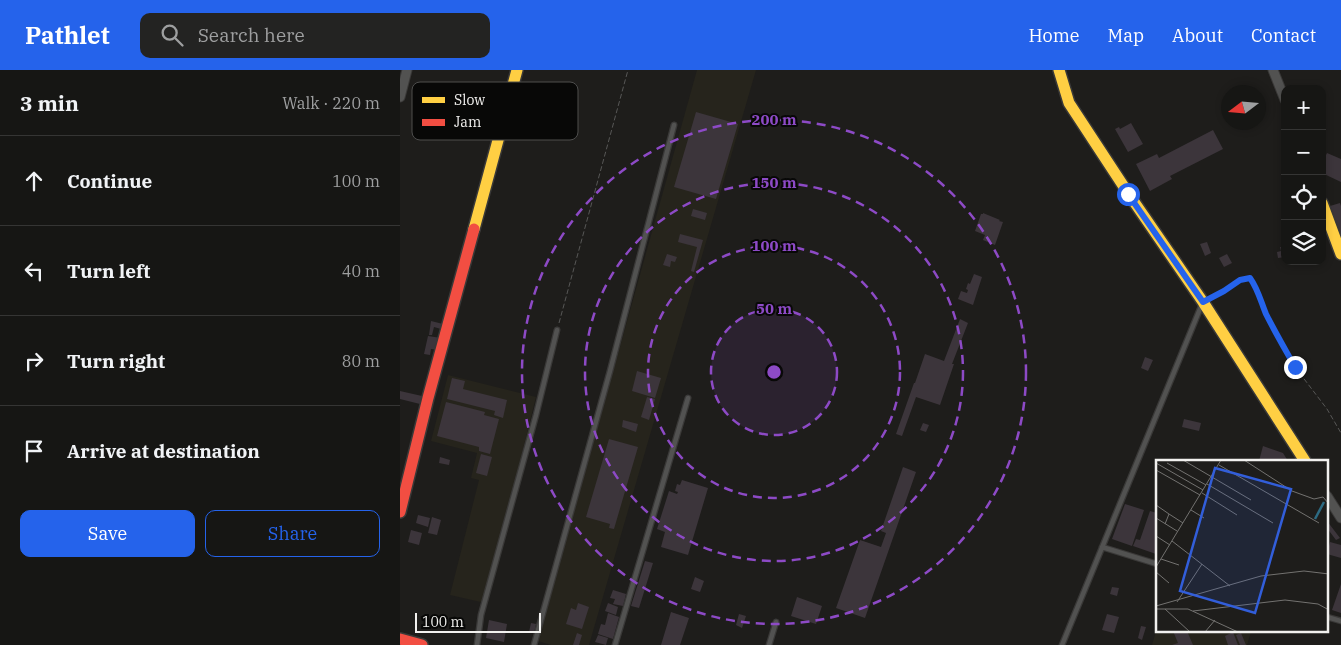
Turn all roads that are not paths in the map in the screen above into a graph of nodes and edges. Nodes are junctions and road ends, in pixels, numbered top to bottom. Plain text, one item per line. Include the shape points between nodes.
1 (407, 70) edge
2 (1059, 70) edge
3 (1273, 70) edge
4 (1281, 90) edge
5 (400, 97) edge
6 (674, 125) dead end
7 (498, 140) edge
8 (1326, 214) edge
9 (1341, 254) edge
10 (1203, 302) junction
11 (557, 330) road end
12 (688, 398) dead end
13 (1304, 460) edge
14 (1328, 498) edge
15 (400, 512) edge
16 (1341, 518) edge
17 (1102, 547) junction
18 (1156, 564) edge
19 (1328, 617) edge
20 (776, 622) dead end
21 (1341, 622) edge
22 (400, 639) edge
23 (422, 645) edge
24 (477, 645) edge
25 (534, 645) edge
26 (615, 645) edge
27 (770, 645) edge
28 (1062, 645) edge

1 - 5 street
2 - 10 street via 1069,103
3 - 4 street
6 - 25 lane
7 - 15 street
8 - 9 street
10 - 13 street
10 - 17 lane
11 - 24 lane via 481,615
12 - 26 lane
14 - 16 street
17 - 18 lane
17 - 28 lane
19 - 21 lane
20 - 27 lane
22 - 23 street

